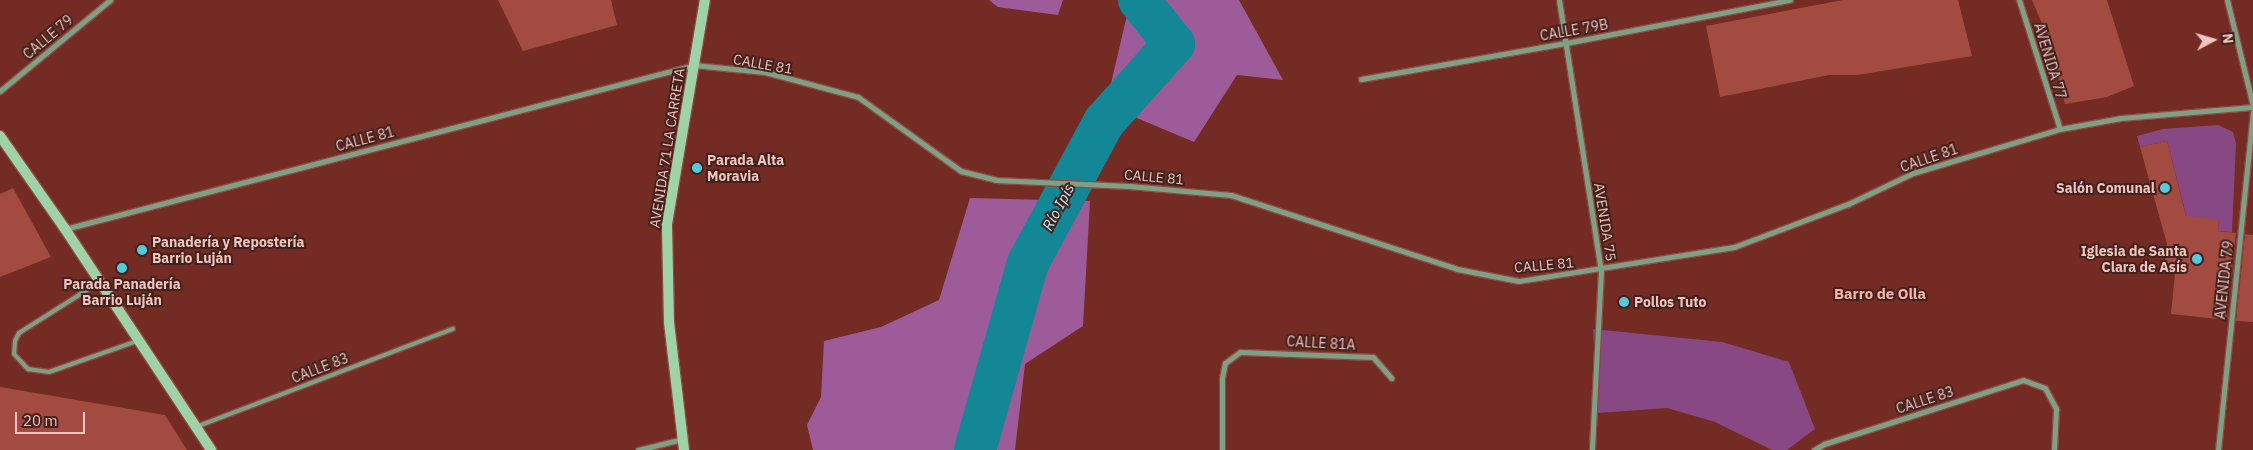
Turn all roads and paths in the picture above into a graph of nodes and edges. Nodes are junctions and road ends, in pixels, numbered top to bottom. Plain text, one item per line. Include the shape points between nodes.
1 (110, 0) edge
2 (705, 0) edge
3 (1559, 0) edge
4 (1790, 0) edge
5 (2019, 0) edge
6 (2227, 0) edge
7 (1566, 43) junction
8 (694, 65) junction
9 (1361, 79) dead end
10 (0, 91) edge
11 (2253, 106) edge
12 (2253, 112) edge
13 (2060, 128) junction
14 (0, 136) edge
15 (65, 229) junction
16 (1601, 270) junction
17 (100, 281) junction
18 (453, 329) dead end
19 (139, 340) junction
20 (1391, 378) dead end
21 (196, 427) junction
22 (682, 439) junction
23 (212, 450) edge
24 (638, 450) edge
25 (684, 450) edge
26 (1222, 450) edge
27 (1592, 450) edge
28 (1814, 450) edge
29 (2054, 450) edge
30 (2218, 450) edge

1 - 10 street, CALLE 79
2 - 8 street, AVENIDA 71 LA CARRETA
3 - 7 street, AVENIDA 75
4 - 7 street, CALLE 79B
5 - 13 street, AVENIDA 77
6 - 11 street
7 - 9 street, CALLE 79B
7 - 16 street, AVENIDA 75
8 - 15 street, CALLE 81
8 - 16 street, CALLE 81 via 764,72 858,97 961,171 996,180 1130,186 1230,195 1457,269 1519,281
8 - 22 street, AVENIDA 71 LA CARRETA via 667,224 669,322
11 - 13 street, CALLE 81 via 2122,118
12 - 30 street, AVENIDA 79
13 - 16 street, CALLE 81 via 1913,173 1848,204 1734,247
14 - 15 street
15 - 17 street
16 - 27 street, AVENIDA 75
17 - 19 street
17 - 19 lane via 19,333 14,354 28,369 49,372
18 - 21 lane, CALLE 83
19 - 21 street
20 - 26 street, CALLE 81A via 1373,357 1240,352 1225,362 1222,378
21 - 23 street
22 - 24 street
22 - 25 street, AVENIDA 71 LA CARRETA
28 - 29 street, CALLE 83 via 1824,444 2023,380 2045,388 2056,409

